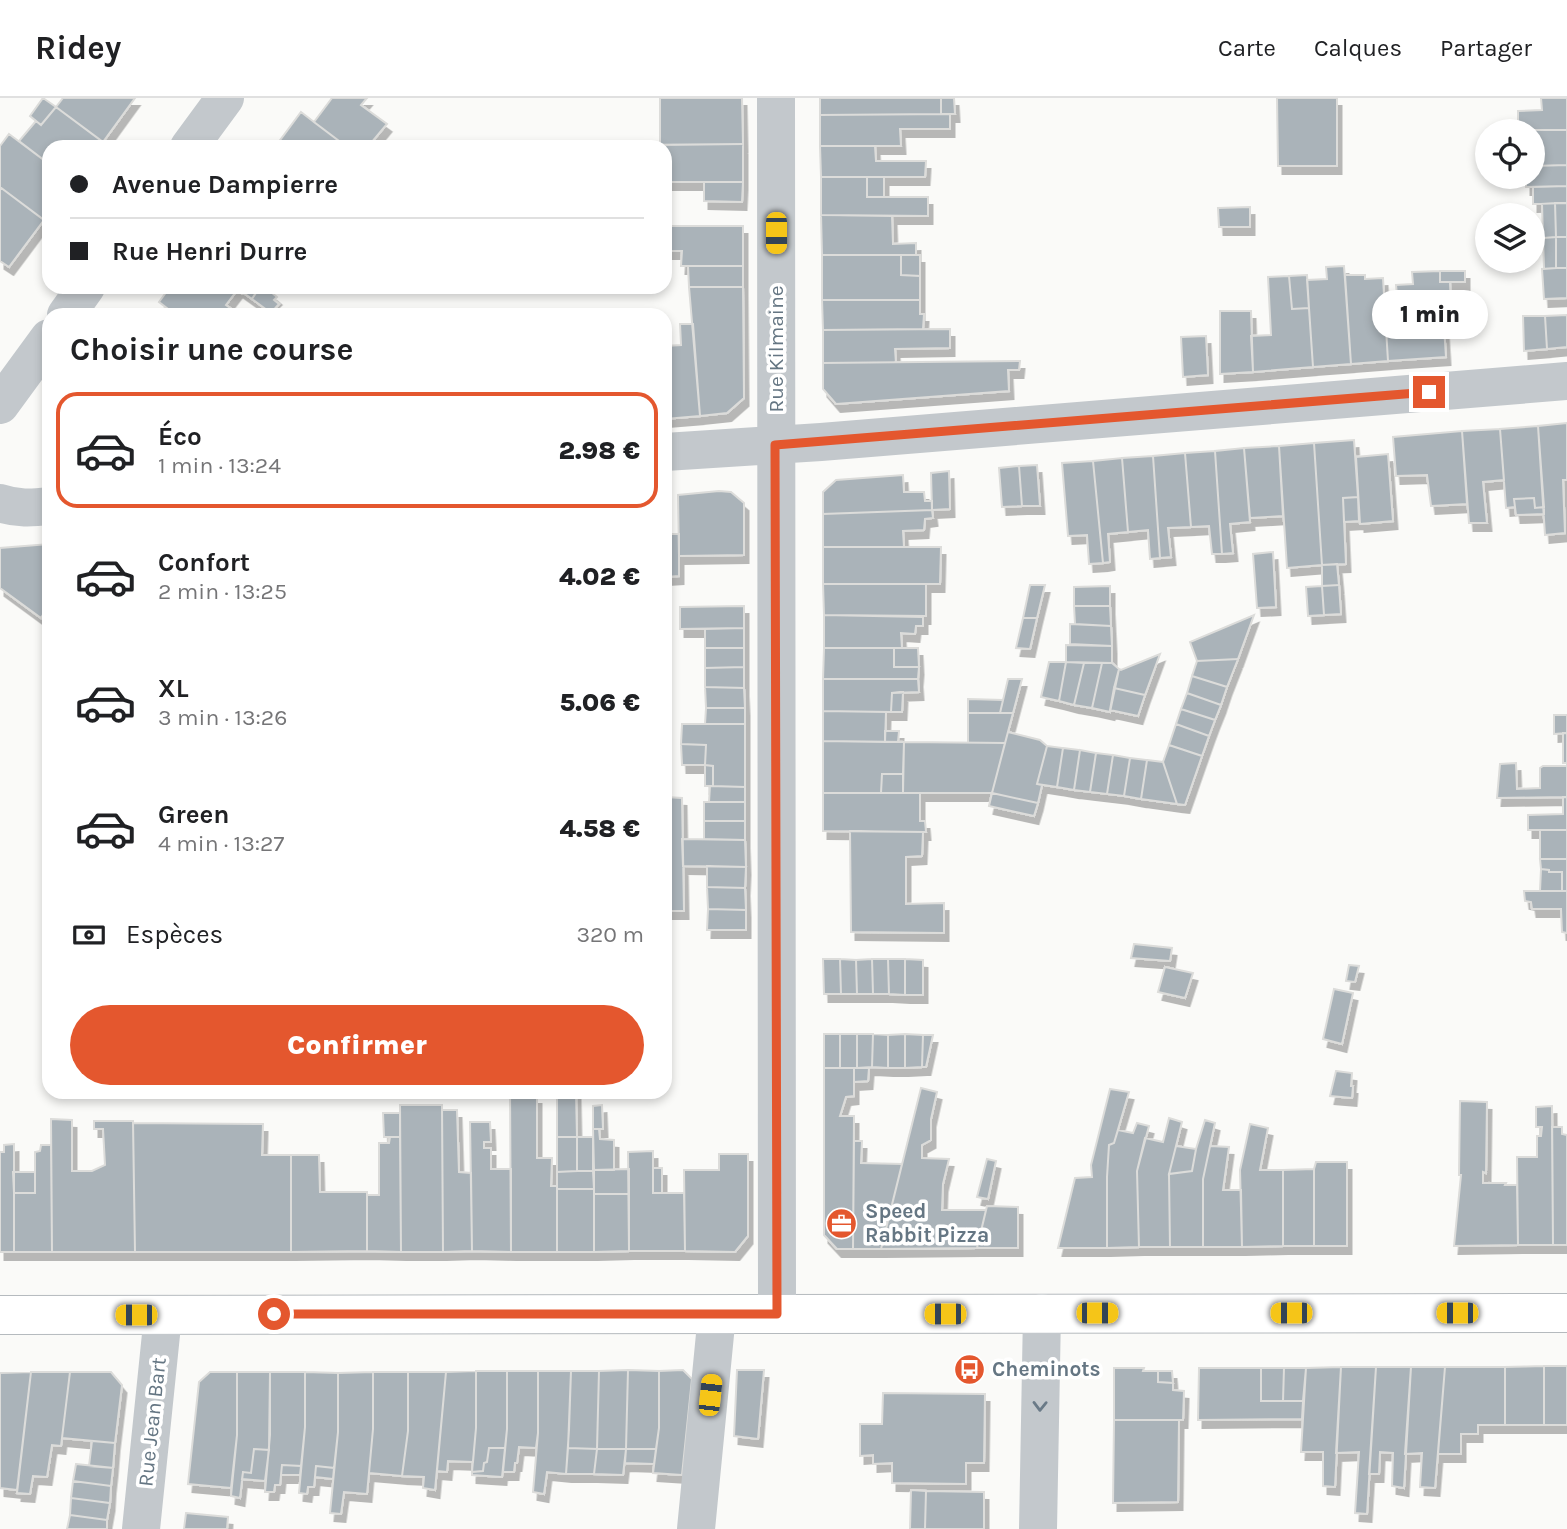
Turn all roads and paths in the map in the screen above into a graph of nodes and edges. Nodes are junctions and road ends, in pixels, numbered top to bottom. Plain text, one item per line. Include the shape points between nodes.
1 (225, 98) edge
2 (776, 98) edge
3 (194, 140) edge
4 (42, 348) edge
5 (1567, 381) edge
6 (0, 405) edge
7 (775, 445) junction
8 (672, 452) edge
9 (0, 503) edge
10 (42, 507) edge
11 (1042, 1313) junction
12 (1567, 1313) edge
13 (718, 1314) junction
14 (777, 1314) junction
15 (0, 1315) edge
16 (163, 1315) junction
17 (141, 1529) edge
18 (696, 1529) edge
19 (1038, 1529) edge

1 - 3 street
2 - 7 street, Rue Kilmaine
4 - 6 street
5 - 7 street
7 - 8 street
7 - 14 street, Rue Kilmaine
9 - 10 street via 12,508
11 - 12 main road
11 - 14 main road
11 -> 19 street
13 - 14 main road
13 - 16 main road
13 - 18 street
15 - 16 main road
16 - 17 street, Rue Jean Bart

